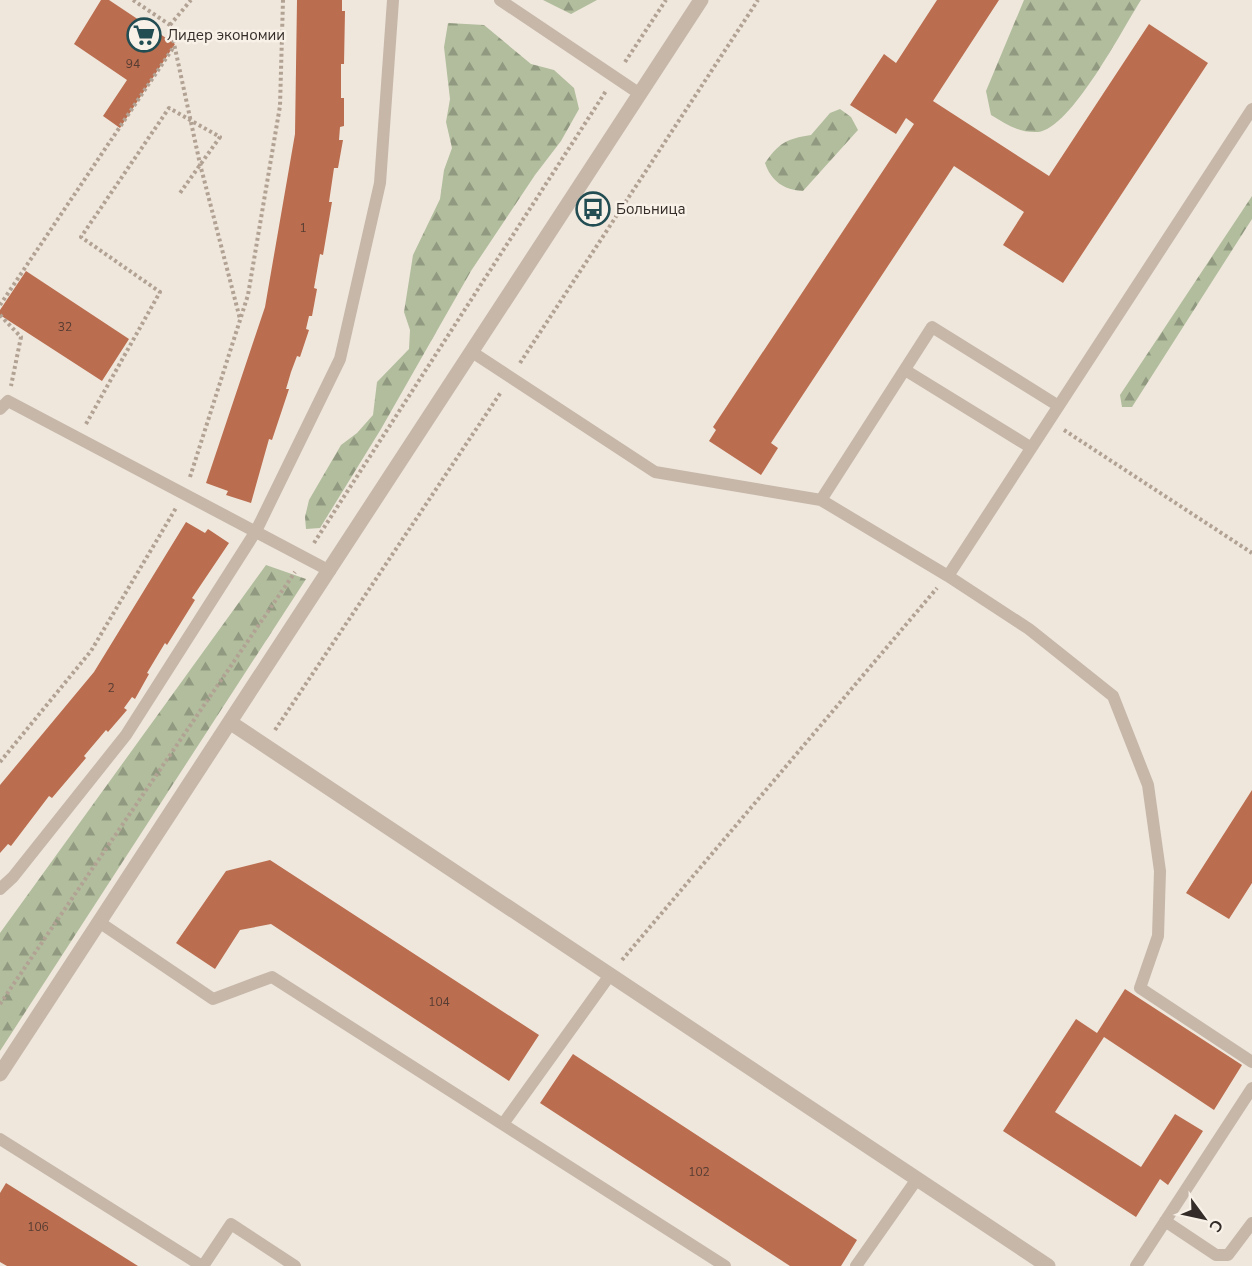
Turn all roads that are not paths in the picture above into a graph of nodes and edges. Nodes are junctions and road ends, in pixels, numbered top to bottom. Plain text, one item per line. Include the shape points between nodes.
1 (393, 0) edge
2 (500, 0) edge
3 (701, 0) edge
4 (640, 94) junction
5 (1252, 109) edge
6 (472, 352) junction
7 (905, 370) junction
8 (4, 405) edge
9 (1057, 405) junction
10 (1030, 447) junction
11 (821, 500) junction
12 (256, 531) junction
13 (330, 571) junction
14 (948, 576) junction
15 (231, 723) junction
16 (0, 889) edge
17 (99, 922) junction
18 (610, 975) junction
19 (1252, 1062) edge
20 (0, 1074) edge
21 (1252, 1088) edge
22 (1247, 1106) edge
23 (503, 1124) junction
24 (0, 1139) edge
25 (917, 1179) junction
26 (1165, 1221) junction
27 (1252, 1223) edge
28 (203, 1266) edge
29 (295, 1266) edge
30 (725, 1266) edge
31 (856, 1266) edge
32 (1048, 1266) edge
33 (1136, 1266) edge

1 - 12 lane via 380,183 340,359
2 - 4 lane
3 - 4 street
4 - 6 street
5 - 9 lane
6 - 11 lane via 655,472
6 - 13 street
7 - 9 lane via 932,327
7 - 10 lane
7 - 11 lane
8 - 12 lane via 79,438
9 - 10 lane
10 - 14 lane
11 - 14 lane
12 - 13 lane
12 - 16 lane via 126,735
13 - 15 street
14 - 19 lane via 1029,629 1113,696 1148,785 1160,871 1158,936 1140,988
15 - 17 street
15 - 18 street
17 - 20 street
17 - 23 lane via 213,999 272,977
18 - 23 lane
18 - 25 street
21 - 22 lane
22 - 26 lane
23 - 30 lane
24 - 28 lane
25 - 31 lane
25 - 32 street
26 - 27 lane via 1216,1255 1228,1255
26 - 33 lane
28 - 29 lane via 231,1224

